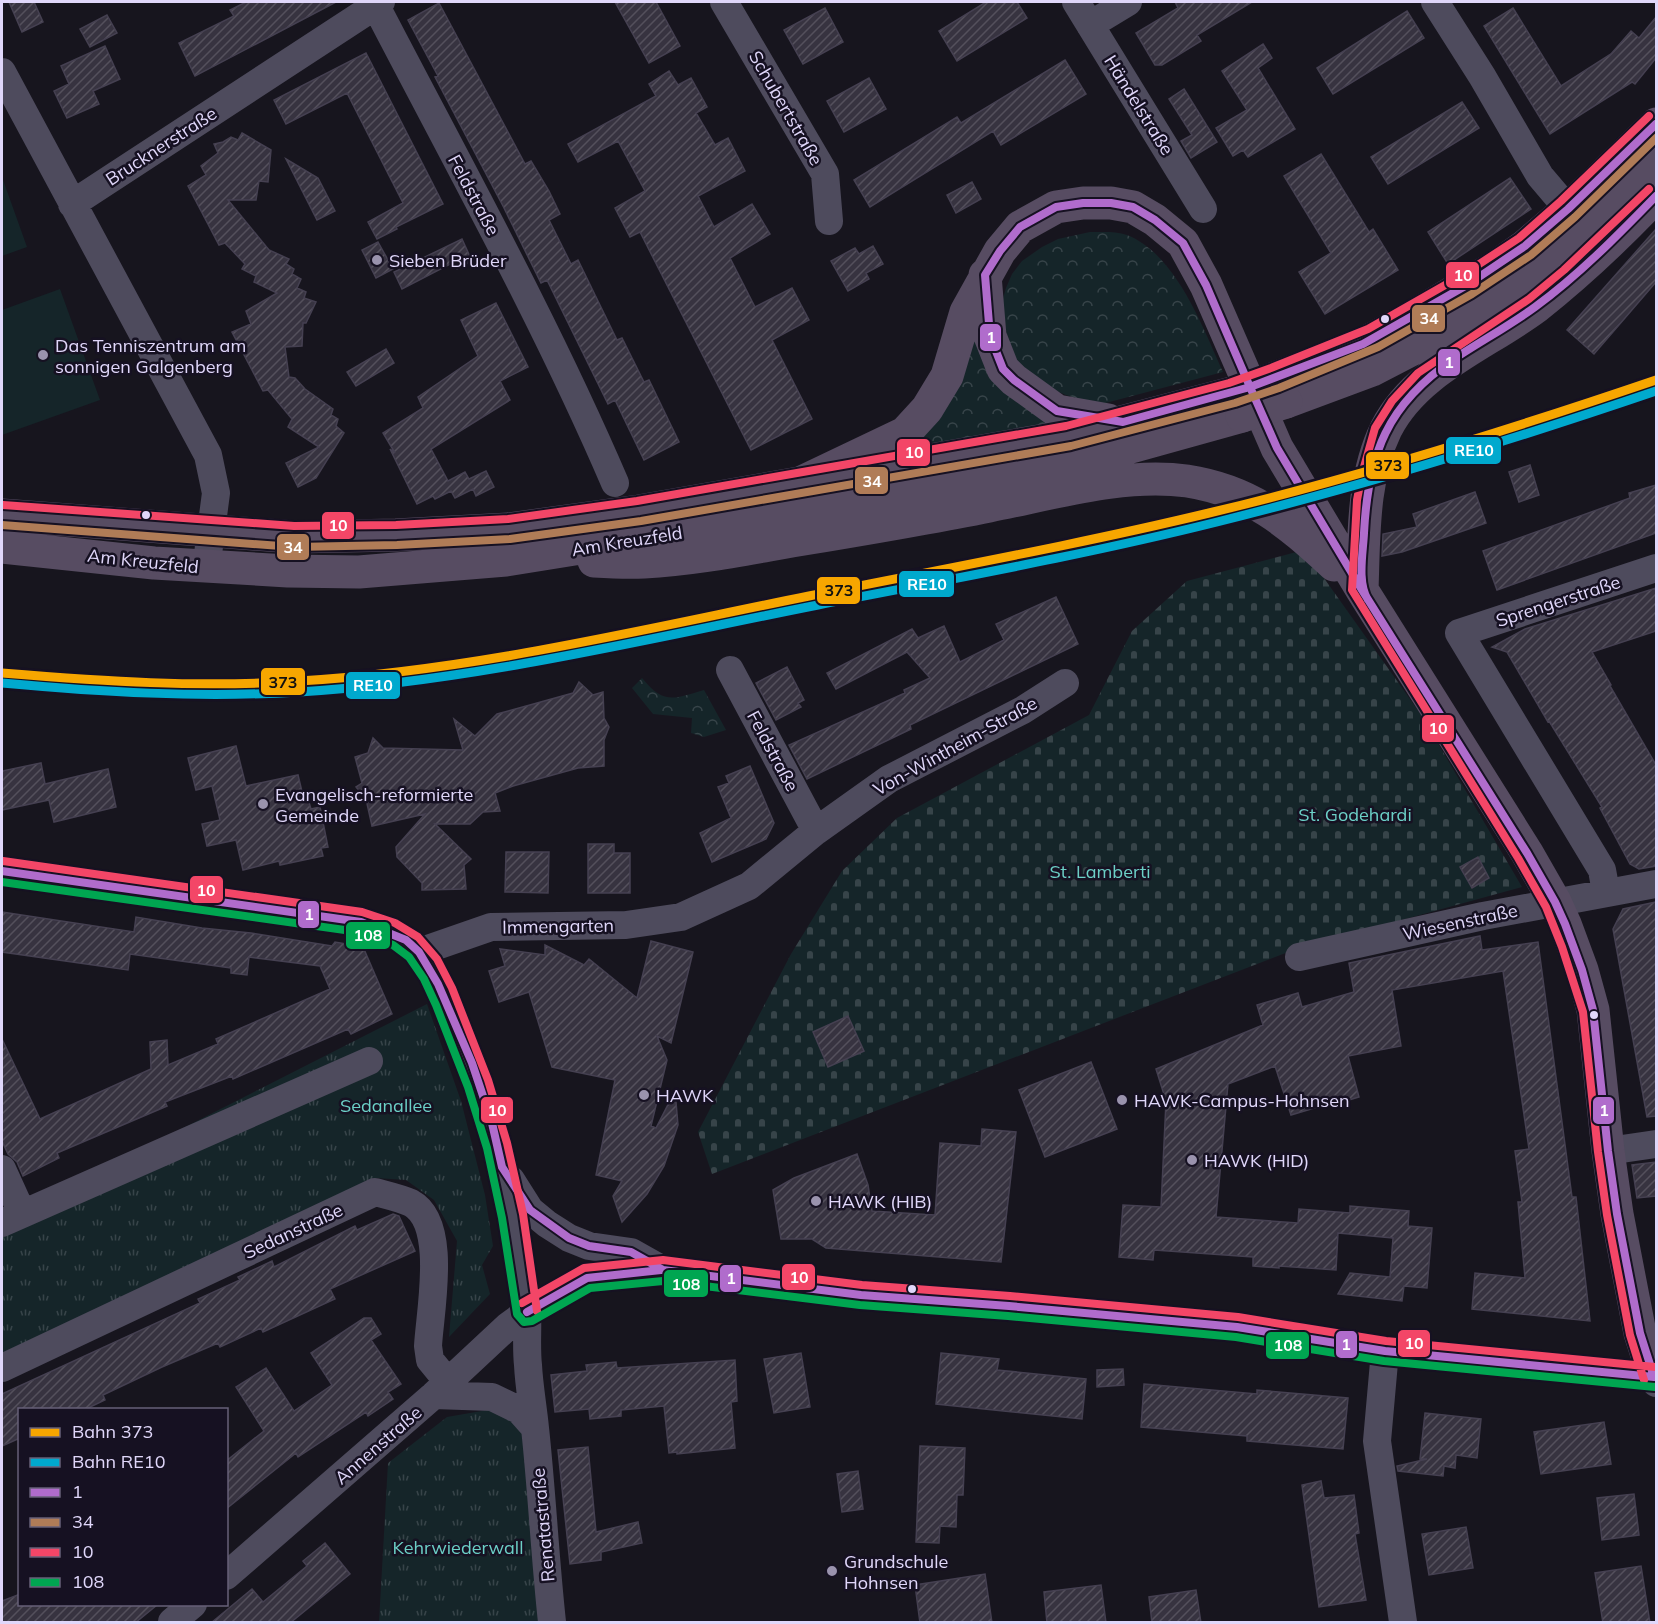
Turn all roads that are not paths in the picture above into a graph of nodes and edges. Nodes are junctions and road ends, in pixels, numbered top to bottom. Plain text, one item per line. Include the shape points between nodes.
1 (724, 2) edge
2 (1128, 2) edge
3 (1435, 2) edge
4 (364, 7) edge
5 (1083, 13) edge
6 (2, 72) edge
7 (1656, 124) edge
8 (1656, 162) edge
9 (1656, 196) edge
10 (72, 204) junction
11 (1203, 208) dead end
12 (1568, 209) junction
13 (828, 221) dead end
14 (985, 275) junction
15 (1280, 390) junction
16 (1237, 404) junction
17 (1123, 422) junction
18 (615, 483) dead end
19 (798, 484) junction
20 (2, 515) edge
21 (212, 531) junction
22 (2, 547) edge
23 (506, 560) junction
24 (205, 568) junction
25 (1656, 568) edge
26 (1362, 590) junction
27 (730, 669) dead end
28 (1065, 683) dead end
29 (816, 831) junction
30 (2, 871) edge
31 (1656, 884) edge
32 (1606, 892) junction
33 (1555, 902) junction
34 (419, 952) junction
35 (1299, 957) dead end
36 (369, 1061) dead end
37 (1656, 1144) edge
38 (1608, 1151) junction
39 (502, 1167) junction
40 (2, 1169) edge
41 (12, 1218) edge
42 (663, 1270) junction
43 (527, 1312) junction
44 (1385, 1352) junction
45 (2, 1368) edge
46 (1656, 1379) edge
47 (441, 1389) junction
48 (535, 1428) junction
49 (228, 1574) edge
50 (192, 1606) edge
51 (172, 1623) edge
52 (552, 1623) edge
53 (1403, 1623) edge

1 - 13 street, Schubertstraße via 825,174
2 - 5 street
3 - 12 street via 1540,176
4 - 10 street, Brucknerstraße
4 - 18 street, Feldstraße via 518,279 587,416
5 - 11 street, Händelstraße
6 - 10 street
7 - 12 main road
8 - 15 main road via 1560,253 1453,328 1372,370
9 - 26 main road via 1571,278 1425,381 1400,407 1385,432 1372,476
10 - 21 street via 208,455 216,493
12 - 15 main road via 1495,267
14 - 17 main road via 990,336 1003,369 1058,411
14 - 19 main road via 966,312 947,376 927,410 905,433
14 - 26 main road via 1020,227 1056,207 1111,203 1133,207 1183,243 1206,285 1277,448
15 - 16 main road, bridge
16 - 17 main road, Am Kreuzfeld
16 - 23 main road, Am Kreuzfeld via 1073,463
17 - 19 main road, Am Kreuzfeld via 1068,436
19 - 21 main road, Am Kreuzfeld via 509,529 294,537
20 - 21 main road, Am Kreuzfeld
21 - 24 street
22 - 24 main road, Am Kreuzfeld
23 - 24 main road, Am Kreuzfeld via 359,572
23 - 26 main road via 642,562 695,557 940,516 1105,483 1152,479 1187,481 1259,503 1298,532
25 - 32 street, Sprengerstraße via 1459,633 1602,870
26 - 33 main road
27 - 29 street, Feldstraße
28 - 29 street, Von-Wintheim-Straße via 1023,710 890,779
29 - 34 street, Immengarten via 749,886 681,917 626,925 490,927
30 - 34 street via 361,922 406,940
31 - 32 street, Wiesenstraße
32 - 33 street, Wiesenstraße
33 - 35 street, Wiesenstraße
33 - 38 main road via 1593,1010
34 - 39 street, Renatastraße via 438,984 472,1063
36 - 41 street
37 - 38 street
38 - 46 main road via 1640,1332
39 - 42 street via 530,1210 547,1224 589,1246 631,1252
39 - 43 street, Renatastraße
40 - 41 street
42 - 43 street, Annenstraße via 587,1278
42 - 44 street via 861,1295 1237,1327
43 - 47 street, Annenstraße
43 - 48 street, Renatastraße
44 - 46 street
44 - 53 street via 1377,1441
45 - 47 street, Sedanstraße via 375,1192 411,1203 432,1230 435,1252 428,1346
47 - 48 street via 492,1397 519,1410
47 - 49 street, Annenstraße
48 - 52 street, Renatastraße
50 - 51 street

